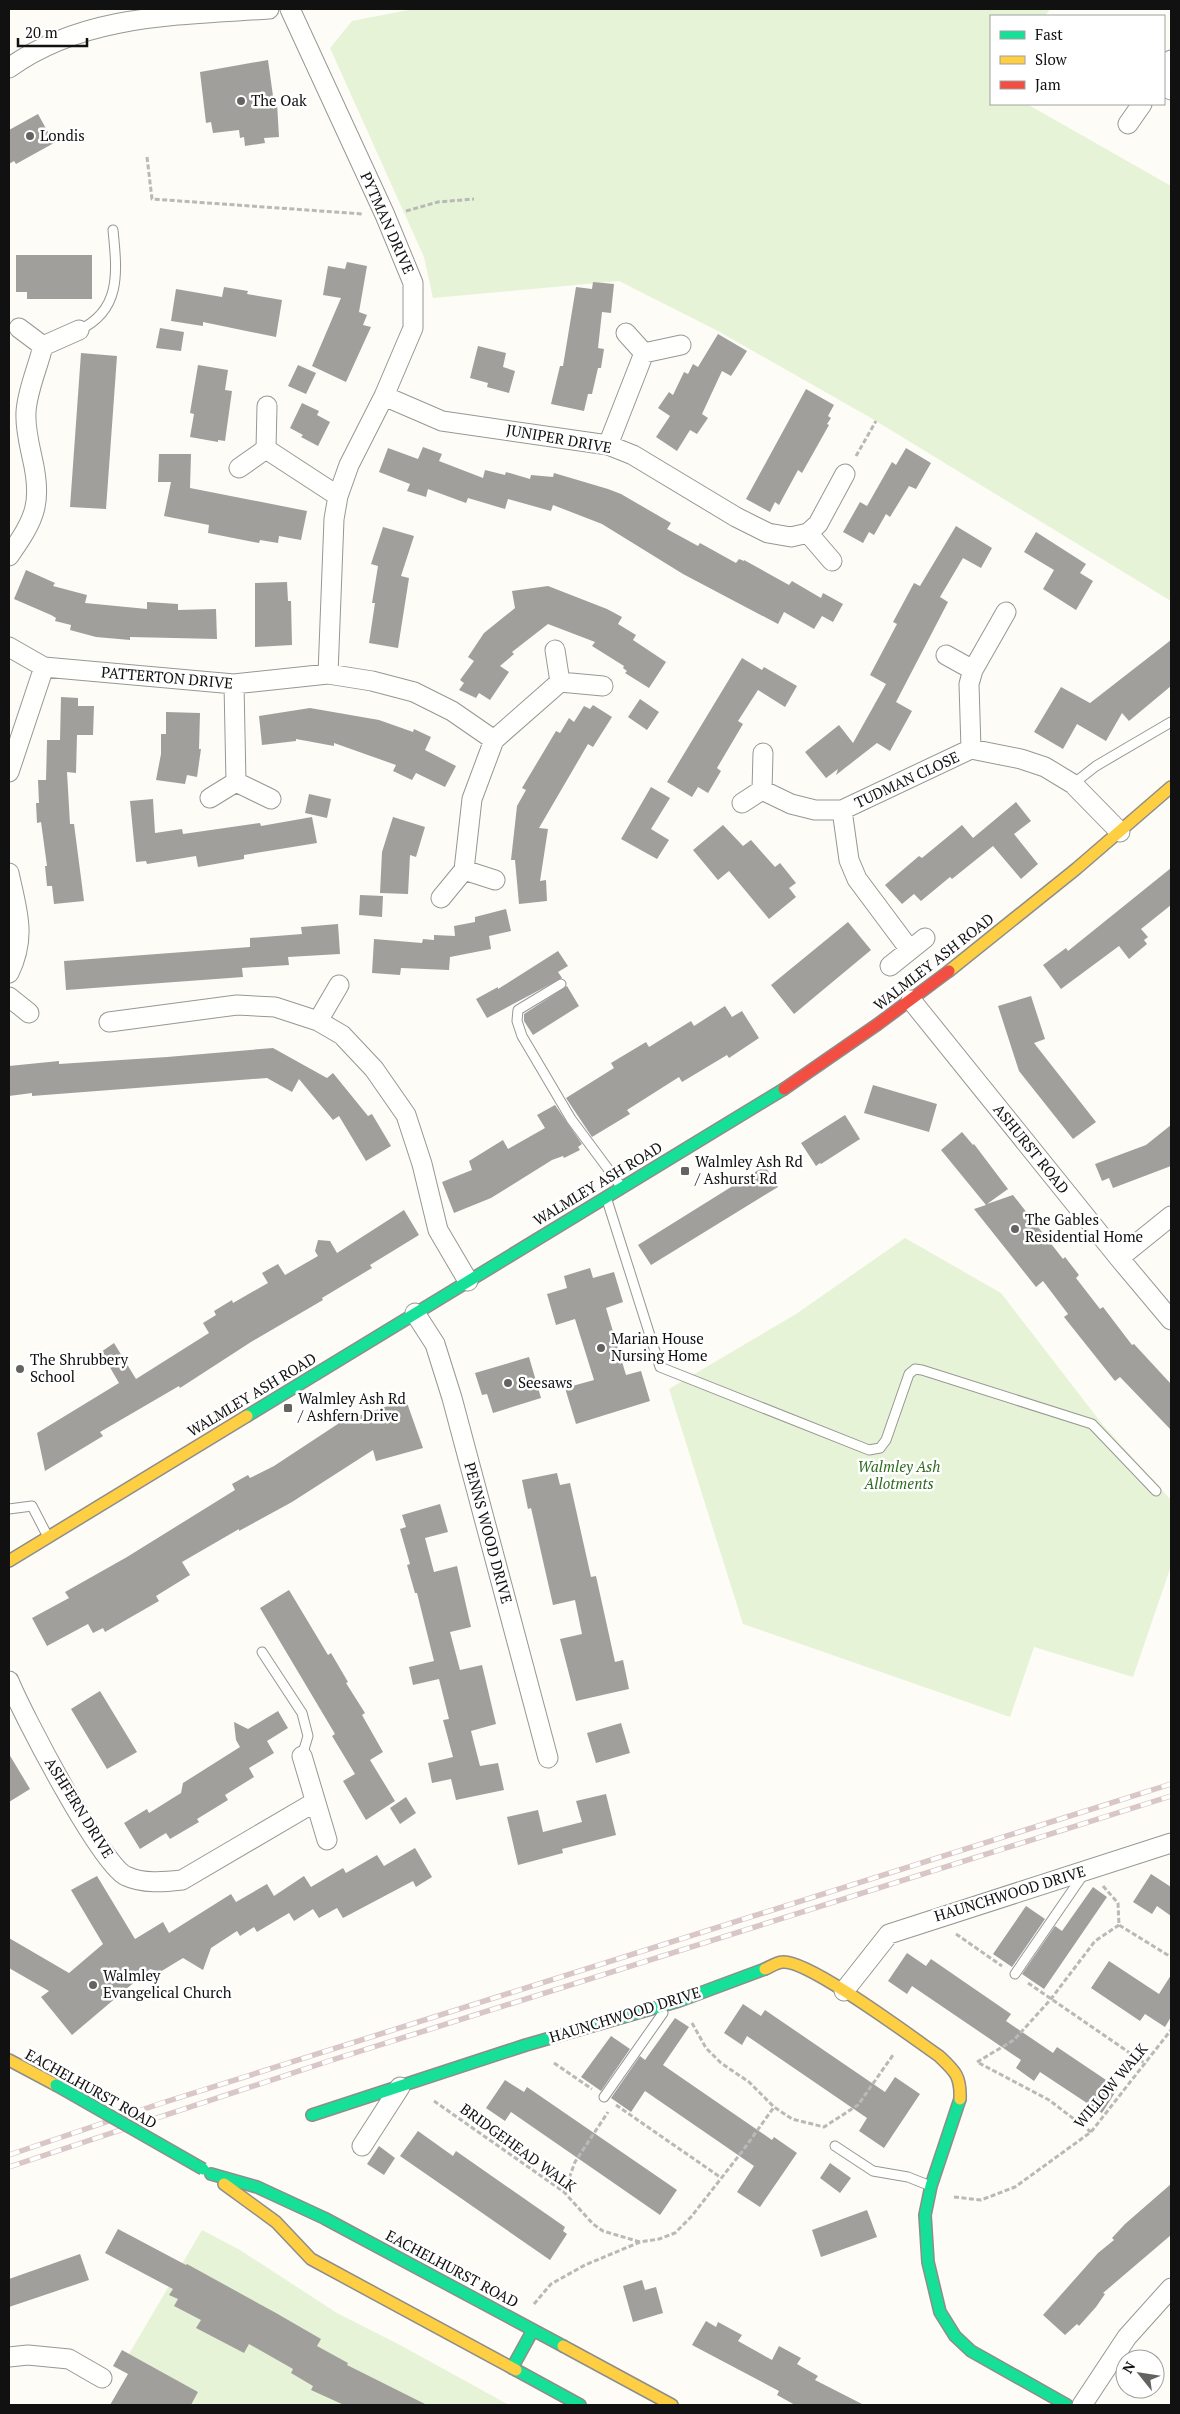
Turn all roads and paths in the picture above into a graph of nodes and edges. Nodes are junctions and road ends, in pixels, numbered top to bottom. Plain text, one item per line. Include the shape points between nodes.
1 (269, 9) edge
2 (290, 9) edge
3 (158, 13) edge
4 (9, 68) edge
5 (1141, 105) edge
6 (1128, 124) dead end
7 (148, 157) dead end
8 (474, 199) dead end
9 (385, 215) junction
10 (113, 230) dead end
11 (19, 328) dead end
12 (79, 330) joint
13 (626, 333) dead end
14 (681, 345) dead end
15 (43, 346) junction
16 (644, 352) junction
17 (384, 396) junction
18 (267, 406) dead end
19 (876, 421) dead end
20 (608, 445) junction
21 (266, 449) junction
22 (239, 468) dead end
23 (846, 474) joint
24 (338, 496) junction
25 (808, 533) junction
26 (9, 556) edge
27 (832, 561) dead end
28 (1006, 612) dead end
29 (9, 647) edge
30 (556, 650) dead end
31 (946, 654) dead end
32 (44, 667) junction
33 (973, 670) junction
34 (328, 674) junction
35 (560, 682) junction
36 (234, 684) junction
37 (603, 686) dead end
38 (1171, 722) edge
39 (494, 740) junction
40 (971, 749) junction
41 (762, 753) dead end
42 (9, 772) edge
43 (236, 782) junction
44 (1073, 784) junction
45 (1171, 787) edge
46 (762, 790) junction
47 (210, 798) dead end
48 (271, 799) dead end
49 (742, 803) dead end
50 (842, 810) junction
51 (1120, 832) junction
52 (464, 870) junction
53 (9, 873) edge
54 (495, 880) dead end
55 (441, 898) dead end
56 (925, 938) dead end
57 (910, 950) junction
58 (890, 966) dead end
59 (9, 973) edge
60 (562, 984) dead end
61 (339, 985) dead end
62 (9, 997) edge
63 (911, 1000) junction
64 (29, 1013) dead end
65 (318, 1021) junction
66 (109, 1022) dead end
67 (622, 1188) junction
68 (606, 1197) junction
69 (1171, 1216) edge
70 (1119, 1258) junction
71 (468, 1281) junction
72 (415, 1313) junction
73 (1171, 1320) edge
74 (1156, 1491) dead end
75 (9, 1509) edge
76 (48, 1537) junction
77 (9, 1562) edge
78 (262, 1652) dead end
79 (9, 1681) edge
80 (302, 1756) joint
81 (548, 1758) dead end
82 (315, 1802) junction
83 (327, 1840) dead end
84 (1171, 1842) edge
85 (1086, 1871) junction
86 (932, 1918) junction
87 (1119, 1926) junction
88 (1171, 1958) edge
89 (1015, 1974) junction
90 (844, 1991) junction
91 (1051, 1999) junction
92 (674, 2002) junction
93 (1171, 2030) edge
94 (907, 2034) junction
95 (526, 2045) junction
96 (9, 2060) edge
97 (977, 2062) junction
98 (1146, 2064) junction
99 (953, 2069) junction
100 (404, 2086) junction
101 (604, 2097) junction
102 (614, 2104) junction
103 (774, 2108) junction
104 (312, 2115) dead end
105 (1091, 2132) junction
106 (362, 2146) dead end
107 (836, 2146) dead end
108 (207, 2172) junction
109 (720, 2178) junction
110 (931, 2186) junction
111 (564, 2192) junction
112 (640, 2242) junction
113 (1171, 2288) edge
114 (522, 2324) junction
115 (533, 2330) junction
116 (9, 2357) edge
117 (512, 2368) junction
118 (102, 2378) dead end
119 (580, 2405) edge
120 (672, 2405) edge
121 (1067, 2405) edge
122 (1082, 2405) edge

1 - 3 street
2 - 9 street, PYTMAN DRIVE
3 - 4 street via 92,28 21,58
5 - 6 street
7 - 9 path via 152,199
8 - 9 path via 438,202
9 - 17 street, PYTMAN DRIVE via 413,283 413,328
10 - 12 lane via 117,265 113,296 103,313
11 - 15 street
12 - 15 street
13 - 16 street
14 - 16 street
15 - 26 street via 26,411 26,430 38,484 36,508 27,530
16 - 20 street
17 - 20 street, JUNIPER DRIVE via 442,421
17 - 24 street, PYTMAN DRIVE via 349,465
18 - 21 street
19 - 23 path
20 - 25 street, JUNIPER DRIVE via 633,455 768,533 791,537
21 - 22 street
21 - 24 street
23 - 25 street via 818,524
24 - 34 street, PYTMAN DRIVE via 334,519
25 - 27 street
28 - 33 street, TUDMAN CLOSE
29 - 32 street, PATTERTON DRIVE
30 - 35 street
31 - 33 street
32 - 36 street, PATTERTON DRIVE
32 - 42 street
33 - 40 street, TUDMAN CLOSE via 968,684
34 - 36 street, PATTERTON DRIVE
34 - 39 street, PATTERTON DRIVE via 414,692 452,710
35 - 37 street
35 - 39 street
36 - 43 street
38 - 44 lane via 1096,766
39 - 52 street via 472,799
40 - 44 street, TUDMAN CLOSE via 1021,759
40 - 50 street, TUDMAN CLOSE
41 - 46 street
43 - 47 street
43 - 48 street
44 - 51 street, TUDMAN CLOSE
45 - 51 street, WALMLEY ASH ROAD
46 - 49 street
46 - 50 street, TUDMAN CLOSE via 791,804 815,810
50 - 57 street, TUDMAN CLOSE via 849,860 857,879
51 - 63 street, WALMLEY ASH ROAD via 1032,906
52 - 54 street
52 - 55 street
53 - 59 street via 20,927 16,959
56 - 57 street
57 - 58 street
60 - 67 lane via 518,1010 517,1021 522,1036 571,1118
61 - 65 street
62 - 64 street
63 - 67 street, WALMLEY ASH ROAD via 783,1090
63 - 70 street, ASHURST ROAD
65 - 66 street via 275,1007 237,1005
65 - 71 street via 342,1035 367,1062 406,1115 438,1230
67 - 68 street, WALMLEY ASH ROAD
68 - 71 street, WALMLEY ASH ROAD
68 - 74 lane via 660,1367 869,1450 880,1448 886,1440 909,1374 914,1369 922,1370 1092,1424
69 - 70 street
70 - 73 street, ASHURST ROAD
71 - 72 street, WALMLEY ASH ROAD
72 - 76 street, WALMLEY ASH ROAD
72 - 81 street, PENNS WOOD DRIVE via 435,1344 452,1398
75 - 76 lane via 32,1506
76 - 77 street, WALMLEY ASH ROAD
78 - 80 lane via 302,1713 308,1736
79 - 82 street, ASHFERN DRIVE via 25,1719 103,1853 125,1876 158,1883 182,1880
80 - 82 street
82 - 83 street
84 - 85 street, HAUNCHWOOD DRIVE
85 - 86 street, HAUNCHWOOD DRIVE
85 - 87 path via 1118,1903
85 - 89 lane
86 - 89 path
86 - 90 street, HAUNCHWOOD DRIVE via 889,1934
87 - 88 path
87 - 91 path via 1095,1941
89 - 91 path
90 - 92 street, HAUNCHWOOD DRIVE via 802,1966 782,1962
90 - 94 street, HAUNCHWOOD DRIVE
91 - 97 path via 1014,2040
91 - 98 path
92 - 95 street, HAUNCHWOOD DRIVE
92 - 101 lane
92 - 103 path via 706,2048 721,2063 750,2082
93 - 98 path, WILLOW WALK
94 - 99 street, HAUNCHWOOD DRIVE
94 - 103 path via 858,2105 824,2127 792,2119
95 - 100 street, HAUNCHWOOD DRIVE
95 - 101 path
96 - 108 street, EACHELHURST ROAD, bridge
97 - 99 path
97 - 105 path via 1049,2100
98 - 105 path, WILLOW WALK
99 - 110 street via 959,2079 960,2098
100 - 104 street, HAUNCHWOOD DRIVE
100 - 106 street
100 - 111 path, BRIDGEHEAD WALK
101 - 102 path
102 - 109 path
102 - 111 path via 575,2162
103 - 109 path, BRIDGEHEAD WALK
105 - 110 path, WILLOW WALK via 1015,2188 981,2200 949,2196
107 - 110 lane via 873,2171 908,2177
108 - 114 street, EACHELHURST ROAD via 257,2187 324,2218
108 - 117 street, EACHELHURST ROAD via 276,2222 311,2259
109 - 112 path, BRIDGEHEAD WALK via 675,2233
110 - 121 street via 925,2214 928,2262 940,2312 955,2336 971,2352
111 - 112 path, BRIDGEHEAD WALK via 592,2224 603,2231
112 - 114 path, BRIDGEHEAD WALK via 585,2265 551,2284 536,2300
113 - 122 street via 1127,2337
114 - 115 street, EACHELHURST ROAD
115 - 117 street
115 - 120 street, EACHELHURST ROAD
116 - 118 street via 28,2355 69,2359
117 - 119 street, EACHELHURST ROAD

